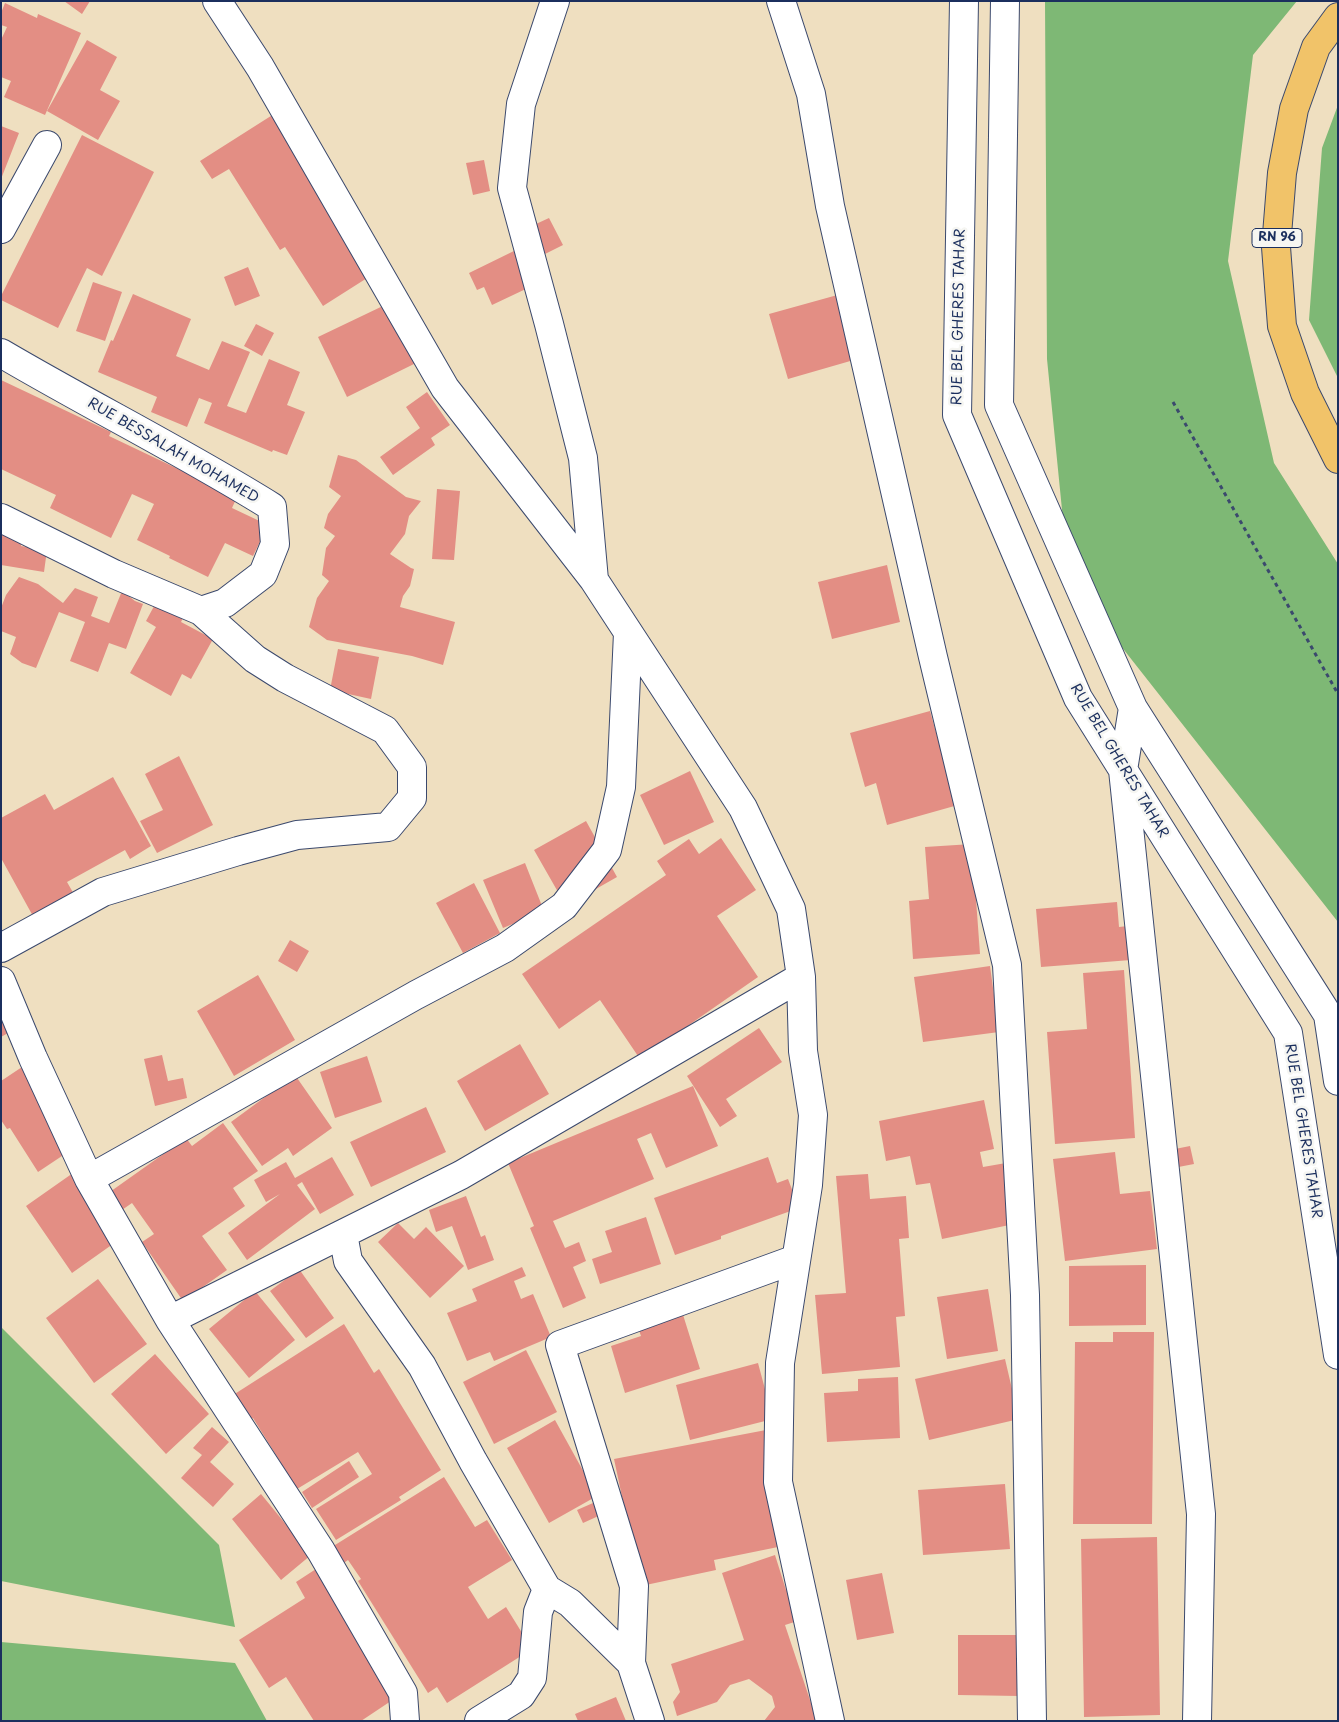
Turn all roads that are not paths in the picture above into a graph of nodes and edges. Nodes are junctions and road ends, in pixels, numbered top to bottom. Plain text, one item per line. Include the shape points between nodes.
1 (217, 1) edge
2 (555, 1) edge
3 (781, 1) edge
4 (964, 1) edge
5 (1005, 1) edge
6 (1338, 17) edge
7 (47, 145) dead end
8 (1, 229) edge
9 (1, 353) edge
10 (1338, 459) edge
11 (1, 518) edge
12 (594, 580) junction
13 (213, 607) junction
14 (628, 633) junction
15 (1133, 708) junction
16 (1123, 770) junction
17 (1, 948) edge
18 (801, 977) junction
19 (1, 981) edge
20 (1338, 1081) edge
21 (89, 1179) junction
22 (342, 1234) junction
23 (796, 1259) junction
24 (170, 1320) junction
25 (1338, 1355) edge
26 (547, 1589) junction
27 (631, 1663) junction
28 (405, 1721) edge
29 (479, 1721) edge
30 (650, 1721) edge
31 (830, 1721) edge
32 (1032, 1721) edge
33 (1197, 1721) edge

1 - 12 street via 260,67 445,388
2 - 12 street via 521,104 512,188 583,458
3 - 32 street via 811,94 830,206 1007,965 1026,1295
4 - 16 street, RUE BEL GHERES TAHAR via 957,415 1078,698
5 - 15 street via 999,405
6 - 10 main road, RN 96 via 1316,47 1294,109 1282,173 1276,248 1282,326 1305,393
7 - 8 street
9 - 13 street, RUE BESSALAH MOHAMED via 218,474 272,508 275,544 263,574 245,590
11 - 13 street via 114,574
12 - 14 street
13 - 17 street via 255,659 385,730 412,767 412,798 388,827 297,835 103,892
14 - 18 street via 743,808 791,909
14 - 21 street via 621,787 607,850 564,906 505,948
15 - 16 street
15 - 20 street via 1328,1015
16 - 25 street, RUE BEL GHERES TAHAR via 1288,1033
16 - 33 street via 1201,1514
18 - 22 street via 461,1175
18 - 23 street via 803,1051 812,1115 808,1185
19 - 21 street
21 - 24 street
22 - 24 street
22 - 26 street via 348,1261 422,1366
23 - 27 street via 560,1345 634,1586
23 - 31 street via 780,1362 778,1482
24 - 28 street via 321,1551 403,1692
26 - 27 street via 570,1603
26 - 29 street via 538,1612 532,1678 521,1695
27 - 30 street

